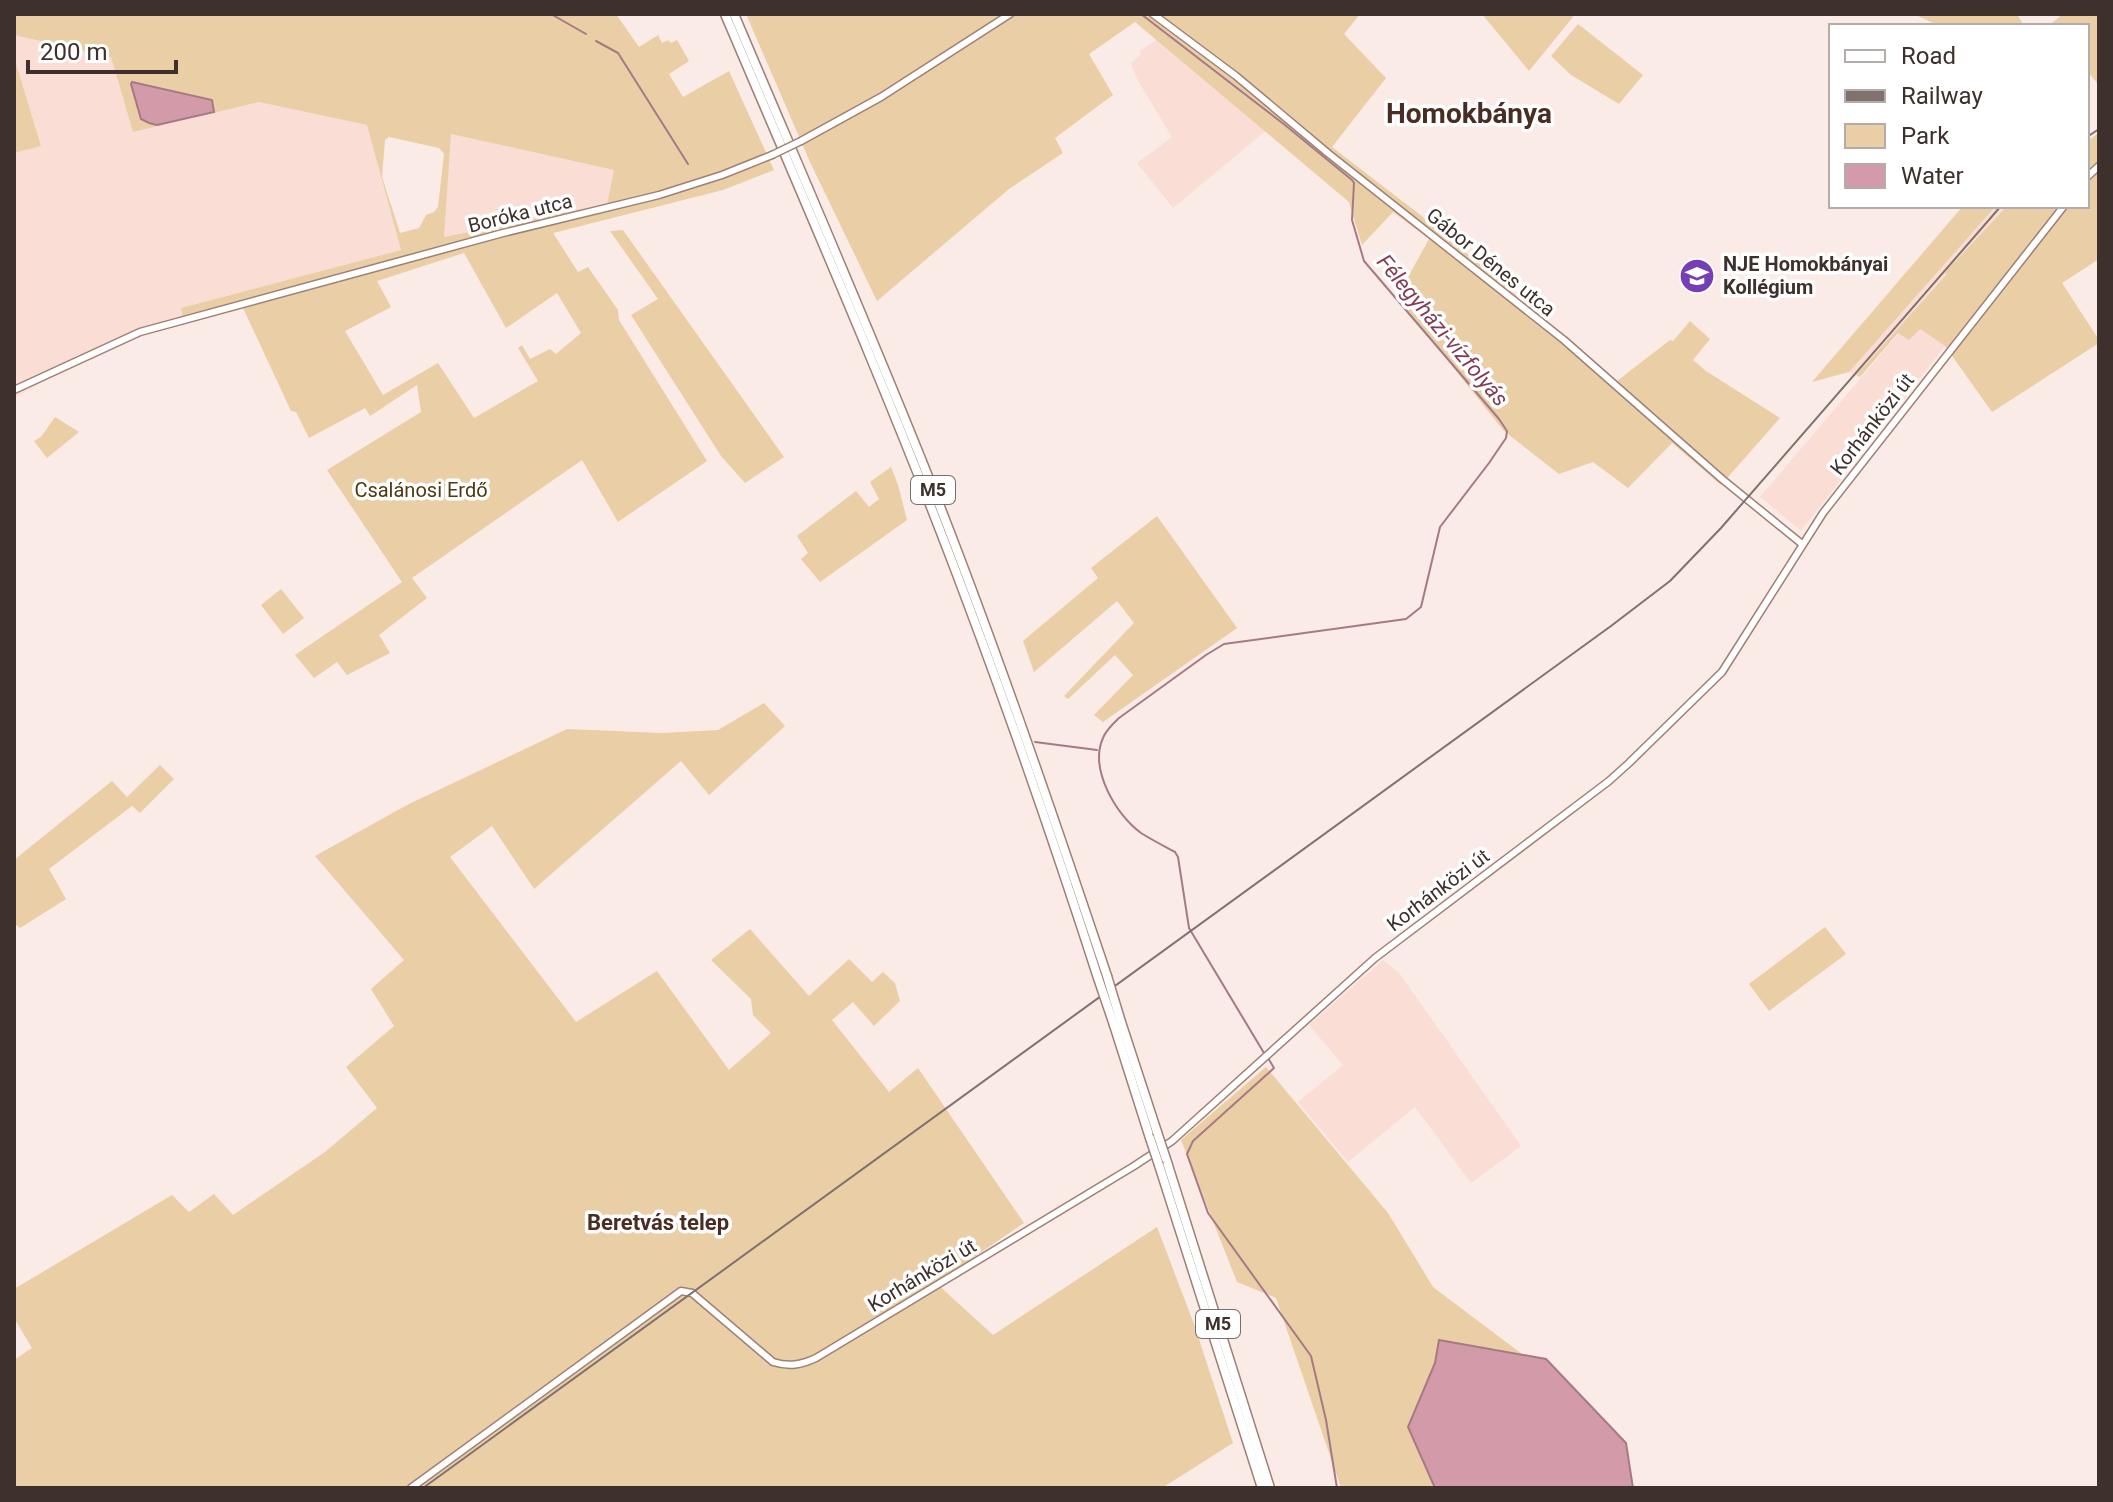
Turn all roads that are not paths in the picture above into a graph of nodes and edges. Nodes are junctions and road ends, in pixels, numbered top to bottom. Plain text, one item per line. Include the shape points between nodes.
1 (725, 14) edge
2 (734, 14) edge
3 (1010, 14) edge
4 (1153, 14) edge
5 (2062, 208) edge
6 (14, 390) edge
7 (1802, 544) junction
8 (1103, 977) junction
9 (1162, 1162) junction
10 (411, 1488) edge
11 (1262, 1488) edge
12 (1270, 1488) edge

1 - 8 highway, M5 via 946,546
2 - 8 highway, M5 via 939,503 1024,730
3 - 6 street, Boróka utca, bridge via 881,97 772,155 711,179 140,332
4 - 7 street, Gábor Dénes utca via 1564,340
5 - 7 street, Korhánközi út
7 - 10 street, Korhánközi út via 1722,672 1658,736 1609,781 1375,958 1183,1132 1150,1155 807,1362 773,1362 692,1293 676,1294
8 - 9 highway, M5, bridge
9 - 11 highway, M5
9 - 12 highway, M5

